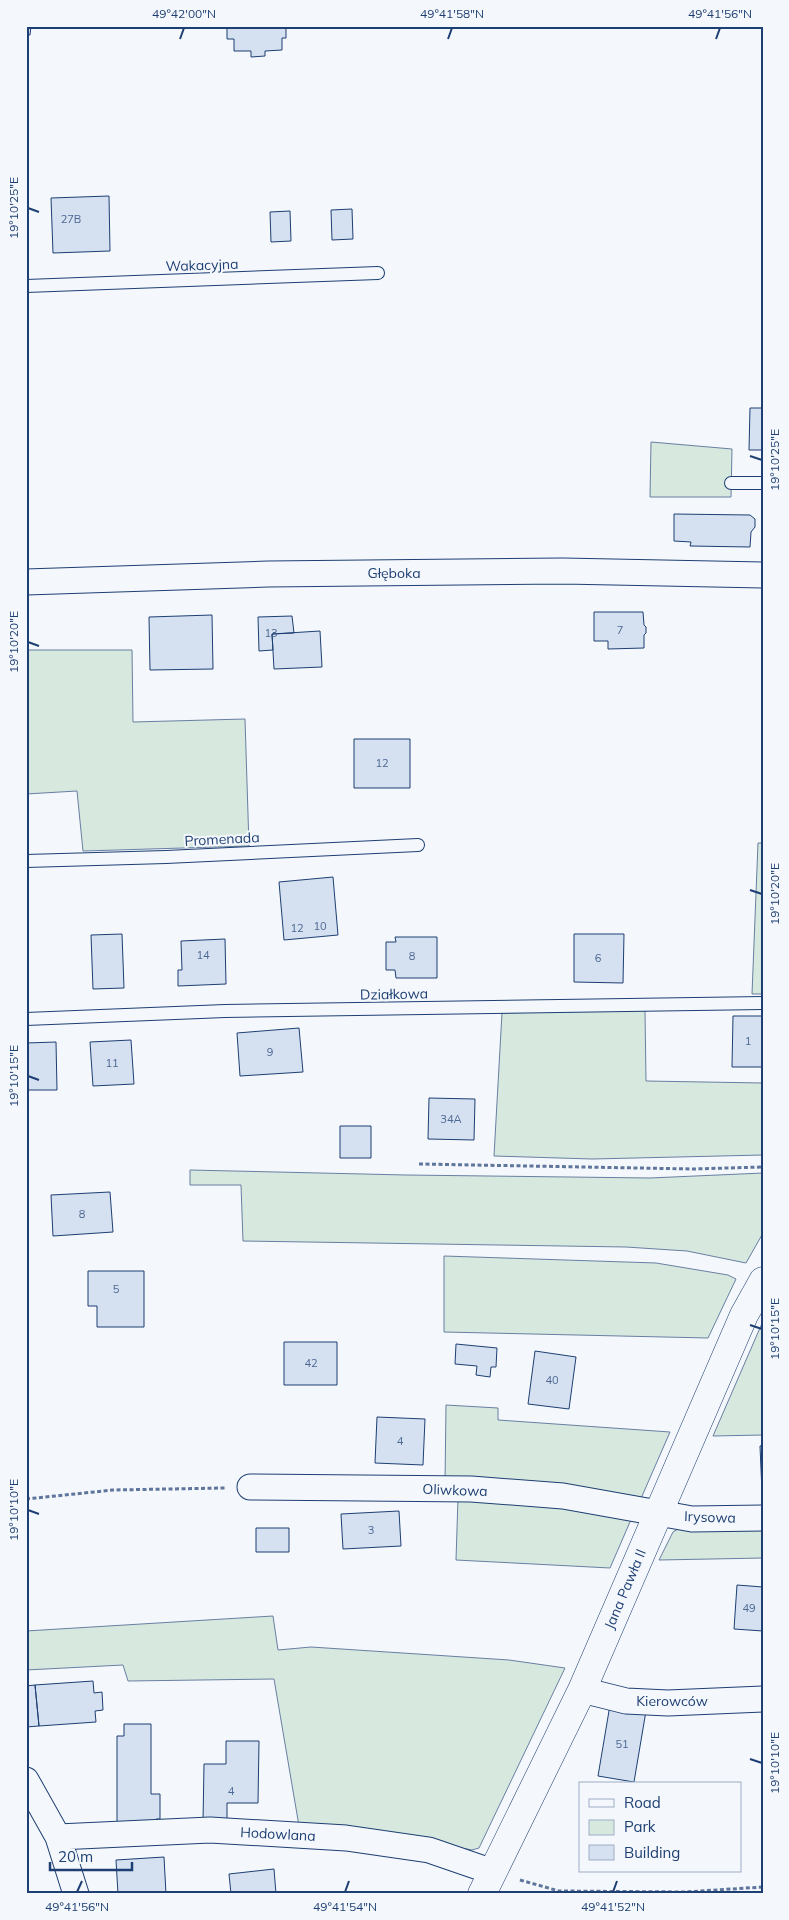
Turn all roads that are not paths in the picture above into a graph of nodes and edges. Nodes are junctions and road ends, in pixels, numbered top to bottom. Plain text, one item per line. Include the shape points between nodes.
1 (378, 273) dead end
2 (26, 286) edge
3 (731, 483) dead end
4 (763, 483) edge
5 (763, 576) edge
6 (26, 582) edge
7 (418, 845) dead end
8 (26, 861) edge
9 (763, 1003) edge
10 (26, 1019) edge
11 (763, 1281) edge
12 (250, 1487) road end
13 (658, 1513) junction
14 (763, 1518) edge
15 (582, 1690) junction
16 (763, 1699) edge
17 (26, 1780) edge
18 (58, 1837) junction
19 (487, 1883) edge
20 (76, 1894) edge

1 - 2 lane, Wakacyjna
3 - 4 lane
5 - 6 street, Głęboka via 563,571 288,573
7 - 8 lane, Promenada
9 - 10 lane, Działkowa via 225,1011
11 - 13 street, Jana Pawła II via 744,1315
12 - 13 street, Oliwkowa via 471,1489 563,1496
13 - 14 street, Irysowa via 692,1519
13 - 15 street, Jana Pawła II
15 - 16 street, Kierowców via 626,1701 668,1704
15 - 19 street, Jana Pawła II
17 - 18 street
18 - 19 street, Hodowlana via 210,1830 346,1838 429,1850
18 - 20 street

